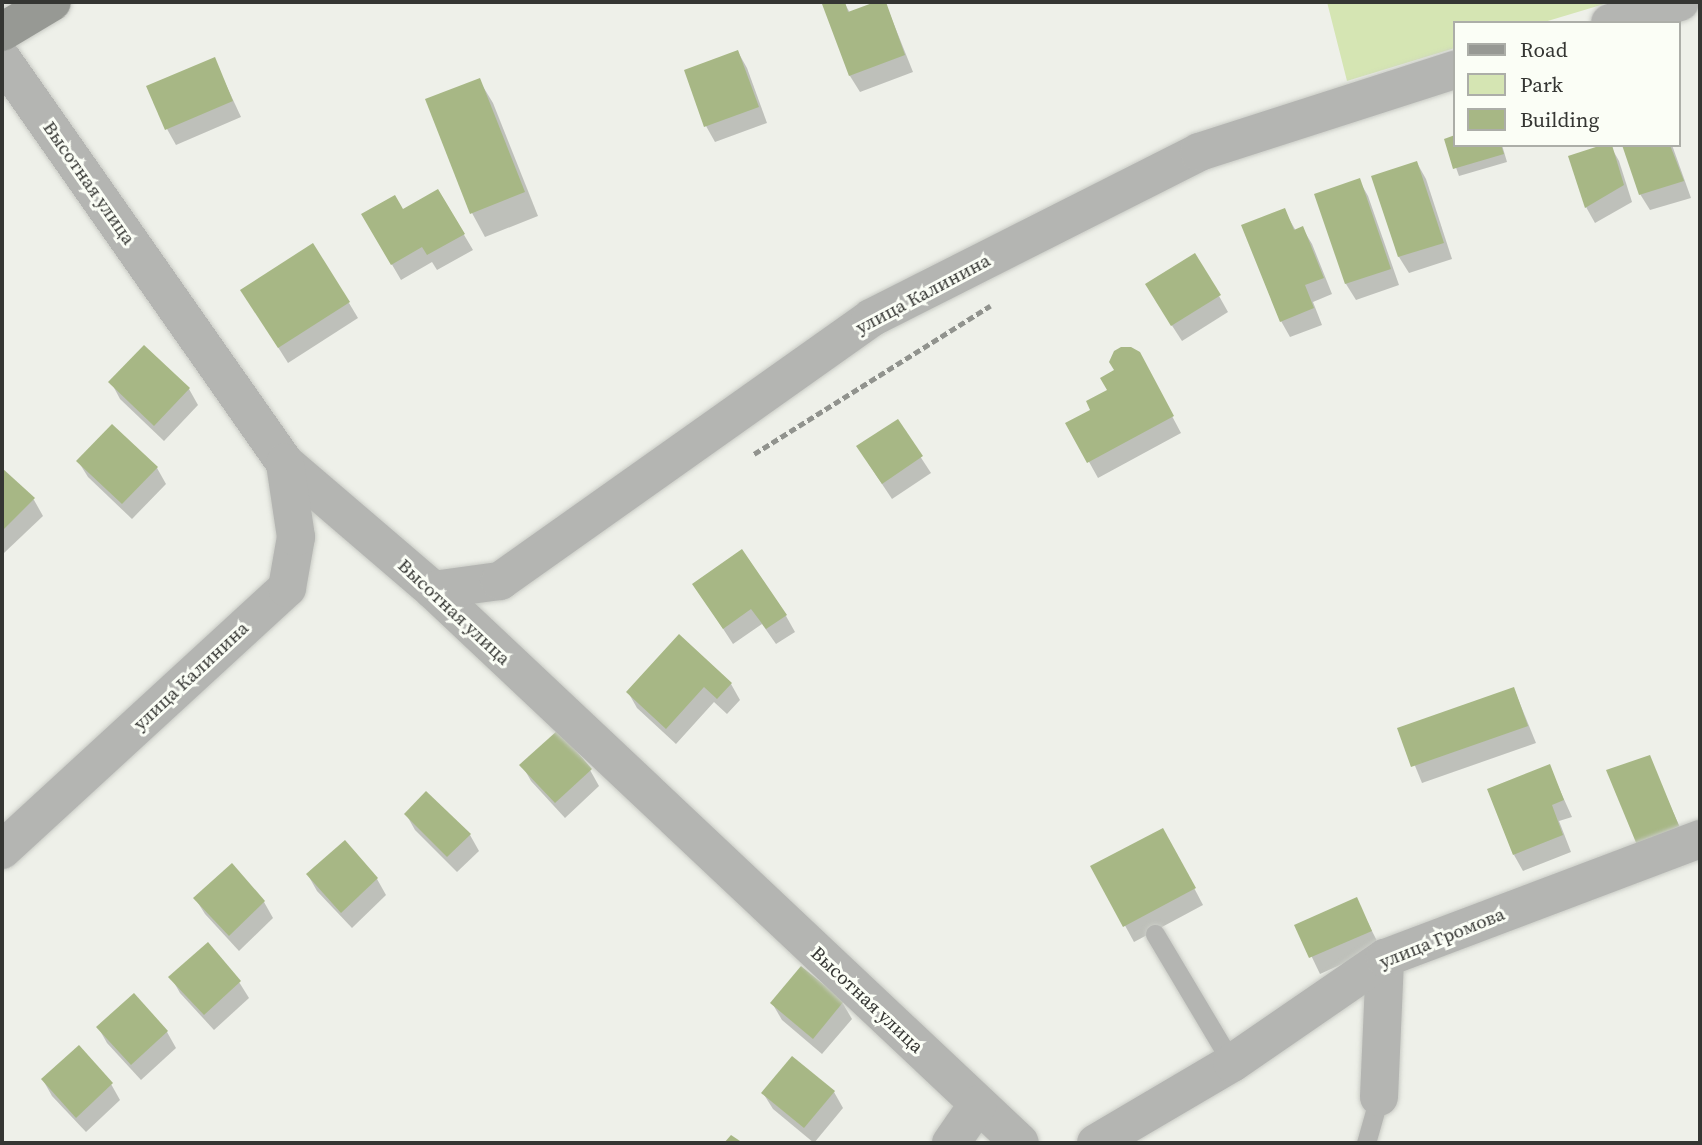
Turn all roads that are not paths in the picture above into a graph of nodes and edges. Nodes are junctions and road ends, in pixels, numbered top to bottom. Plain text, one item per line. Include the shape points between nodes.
1 (52, 2) edge
2 (1680, 2) edge
3 (1617, 21) edge
4 (2, 32) edge
5 (2, 59) edge
6 (1454, 70) edge
7 (285, 463) junction
8 (433, 590) junction
9 (1700, 839) edge
10 (2, 850) edge
11 (1155, 934) dead end
12 (1385, 958) junction
13 (1232, 1063) junction
14 (1379, 1097) joint
15 (978, 1104) junction
16 (951, 1143) edge
17 (1020, 1143) edge
18 (1096, 1143) edge
19 (1366, 1143) edge

1 - 4 street
2 - 3 street
5 - 7 street, Высотная улица
6 - 8 street, улица Калинина via 1199,152 871,318 500,581
7 - 8 street, Высотная улица
7 - 10 street, улица Калинина via 296,537 287,588
8 - 15 street, Высотная улица
9 - 12 street, улица Громова
11 - 13 lane
12 - 13 street, улица Громова
12 - 14 street
13 - 18 street, улица Громова
14 - 19 lane
15 - 16 street
15 - 17 street, Высотная улица

